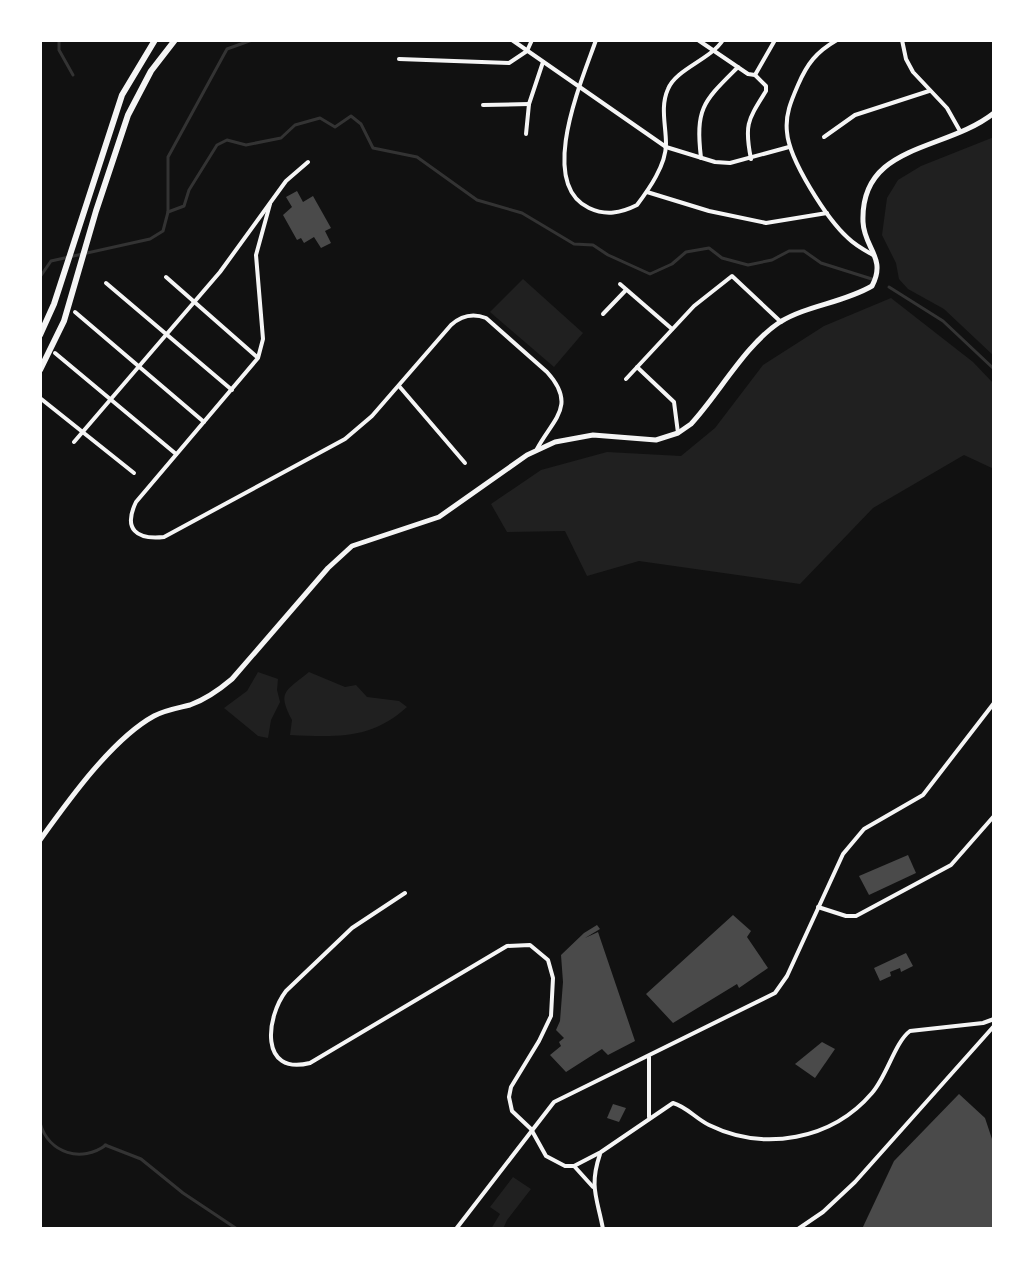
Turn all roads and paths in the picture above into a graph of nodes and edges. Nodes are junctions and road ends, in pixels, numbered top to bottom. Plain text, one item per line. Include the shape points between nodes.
1 (155, 40) edge
2 (175, 40) edge
3 (512, 40) edge
4 (532, 40) edge
5 (596, 40) edge
6 (698, 40) edge
7 (723, 40) edge
8 (775, 40) edge
9 (836, 40) edge
10 (902, 40) edge
11 (527, 51) junction
12 (715, 51) junction
13 (399, 59) dead end
14 (543, 62) junction
15 (739, 66) junction
16 (755, 75) junction
17 (578, 87) junction
18 (929, 91) junction
19 (529, 104) junction
20 (483, 105) dead end
21 (994, 113) edge
22 (526, 134) dead end
23 (961, 134) junction
24 (824, 137) dead end
25 (666, 147) junction
26 (789, 147) junction
27 (701, 158) junction
28 (751, 159) junction
29 (308, 162) dead end
30 (647, 192) junction
31 (270, 204) junction
32 (827, 213) junction
33 (875, 256) junction
34 (166, 277) dead end
35 (106, 283) dead end
36 (620, 284) dead end
37 (626, 290) junction
38 (194, 301) junction
39 (75, 312) dead end
40 (603, 314) dead end
41 (781, 322) junction
42 (672, 329) junction
43 (166, 333) junction
44 (40, 335) edge
45 (55, 353) dead end
46 (258, 358) junction
47 (138, 365) junction
48 (637, 367) junction
49 (40, 370) edge
50 (626, 379) dead end
51 (399, 386) junction
52 (232, 390) junction
53 (40, 398) edge
54 (110, 398) junction
55 (205, 422) junction
56 (83, 431) junction
57 (678, 433) junction
58 (74, 442) dead end
59 (537, 449) junction
60 (177, 455) junction
61 (465, 463) dead end
62 (134, 473) dead end
63 (994, 703) edge
64 (994, 816) edge
65 (40, 840) edge
66 (405, 893) dead end
67 (818, 907) junction
68 (994, 1019) edge
69 (994, 1026) edge
70 (649, 1057) junction
71 (649, 1117) junction
72 (531, 1129) junction
73 (601, 1152) junction
74 (574, 1166) junction
75 (593, 1187) junction
76 (456, 1229) edge
77 (603, 1229) edge
78 (798, 1229) edge

1 - 44 highway via 122,95
2 - 49 highway via 138,92 64,321
3 - 11 street
4 - 11 street
5 - 17 street
6 - 12 street
7 - 12 street
8 - 16 street
9 - 26 street via 807,63 787,112
10 - 18 street via 909,65
11 - 13 street via 509,63
11 - 14 street
12 - 15 street
12 - 25 street via 667,90
14 - 17 street
14 - 19 street
15 - 16 street
15 - 27 street via 705,102 699,117
16 - 28 street via 766,91 748,120
17 - 25 street
17 - 30 street via 564,164 573,194 585,206 611,214 637,205
18 - 23 street via 947,108
18 - 24 street via 855,115
19 - 20 street
19 - 22 street
21 - 23 main road
23 - 33 main road via 893,159 877,173 863,223
25 - 27 street
25 - 30 street
26 - 28 street
26 - 32 street
27 - 28 street via 730,163
29 - 31 street
30 - 32 street via 766,223
31 - 38 street
31 - 46 street via 256,255 263,339
32 - 33 street via 851,241
33 - 41 main road via 878,269 872,286
34 - 38 street
35 - 43 street
36 - 37 street
37 - 40 street
37 - 42 street
38 - 43 street
38 - 46 street
39 - 47 street
41 - 42 street via 732,276
41 - 57 main road
42 - 48 street
43 - 47 street
43 - 52 street
45 - 54 street
46 - 52 street
47 - 54 street
47 - 55 street
48 - 50 street
48 - 57 street via 674,402
51 - 59 street via 456,321 481,316 547,372 559,390 560,414
51 - 60 street via 345,439 164,537 149,539 136,533 130,514
51 - 61 street
52 - 55 street
53 - 56 street
54 - 56 street
54 - 60 street
55 - 60 street
56 - 58 street
56 - 62 street
57 - 59 main road via 656,440 584,436
59 - 65 main road via 439,517 352,546 216,692 155,715 130,734 87,778
63 - 67 street via 923,795 876,821 853,841
64 - 67 street via 961,857 938,874 856,916
66 - 72 street via 352,928 280,998 270,1042 283,1062 310,1063 507,946 523,944 548,960 553,978 551,1016 509,1097 512,1111
67 - 70 street via 775,993
68 - 71 street via 910,1031 865,1102 816,1132 756,1138 709,1124 673,1103
69 - 78 street via 855,1182
70 - 71 street
70 - 72 street via 564,1096
71 - 73 street
72 - 74 street via 551,1161
72 - 76 street
73 - 74 street
73 - 75 street
74 - 75 street
75 - 77 street

